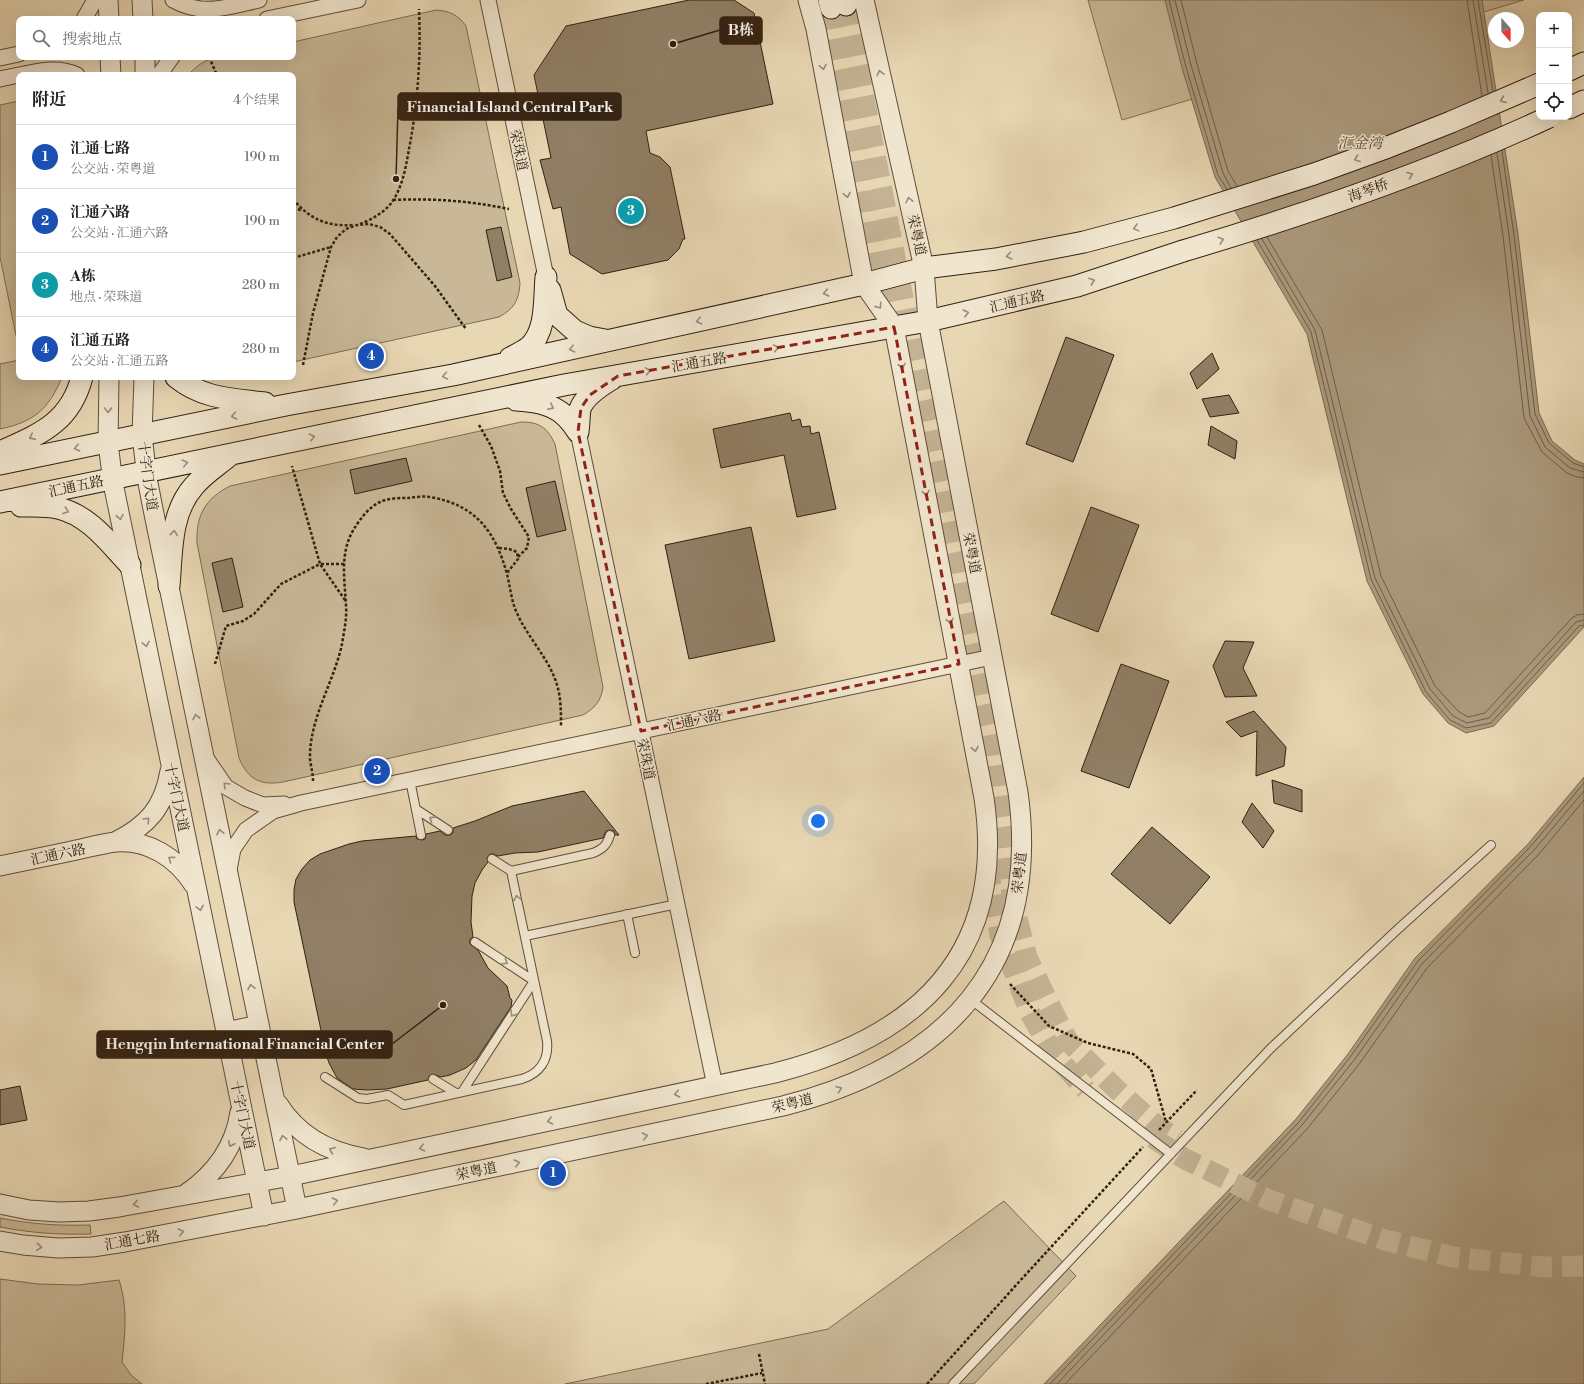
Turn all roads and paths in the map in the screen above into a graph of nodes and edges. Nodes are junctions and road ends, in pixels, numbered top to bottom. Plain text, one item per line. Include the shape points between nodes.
1 (94, 0) edge
2 (108, 0) edge
3 (142, 0) edge
4 (173, 0) edge
5 (259, 0) edge
6 (358, 0) edge
7 (488, 0) edge
8 (808, 0) edge
9 (843, 3) edge
10 (419, 9) dead end
11 (86, 16) edge
12 (109, 16) edge
13 (143, 16) edge
14 (281, 16) edge
15 (16, 55) edge
16 (0, 58) edge
17 (110, 60) edge
18 (145, 60) edge
19 (170, 60) edge
20 (210, 60) edge
21 (1584, 63) edge
22 (1572, 69) edge
23 (35, 72) edge
24 (71, 72) edge
25 (111, 72) edge
26 (145, 72) edge
27 (161, 72) edge
28 (216, 72) edge
29 (16, 76) edge
30 (0, 79) edge
31 (1536, 85) edge
32 (1584, 101) edge
33 (1572, 107) edge
34 (1542, 120) edge
35 (393, 200) junction
36 (296, 203) edge
37 (296, 209) edge
38 (509, 209) dead end
39 (302, 210) junction
40 (357, 225) junction
41 (331, 247) junction
42 (1183, 251) joint
43 (296, 257) edge
44 (924, 268) junction
45 (546, 277) junction
46 (864, 284) junction
47 (928, 321) junction
48 (894, 327) junction
49 (466, 329) dead end
50 (609, 341) junction
51 (500, 364) junction
52 (303, 365) dead end
53 (618, 376) junction
54 (81, 380) edge
55 (109, 380) edge
56 (144, 380) edge
57 (180, 380) edge
58 (499, 399) junction
59 (286, 405) junction
60 (479, 425) dead end
61 (578, 432) junction
62 (142, 435) junction
63 (108, 443) junction
64 (0, 452) edge
65 (234, 453) junction
66 (0, 464) edge
67 (292, 466) dead end
68 (146, 471) junction
69 (113, 478) junction
70 (0, 502) edge
71 (0, 506) edge
72 (499, 548) junction
73 (518, 556) junction
74 (320, 564) junction
75 (344, 564) junction
76 (130, 565) junction
77 (507, 574) junction
78 (169, 586) junction
79 (346, 601) junction
80 (992, 657) junction
81 (215, 664) dead end
82 (959, 664) junction
83 (561, 726) dead end
84 (641, 731) junction
85 (204, 755) junction
86 (171, 767) junction
87 (410, 780) junction
88 (314, 781) dead end
89 (301, 803) junction
90 (416, 809) junction
91 (448, 830) dead end
92 (421, 835) dead end
93 (610, 835) dead end
94 (115, 842) junction
95 (1491, 845) dead end
96 (492, 859) dead end
97 (0, 866) edge
98 (511, 871) junction
99 (228, 872) junction
100 (196, 888) junction
101 (677, 904) junction
102 (627, 914) junction
103 (525, 936) junction
104 (475, 942) dead end
105 (635, 953) dead end
106 (534, 981) junction
107 (1010, 984) dead end
108 (970, 999) junction
109 (259, 1025) junction
110 (226, 1032) junction
111 (325, 1077) dead end
112 (434, 1079) dead end
113 (715, 1086) junction
114 (1197, 1090) dead end
115 (459, 1093) junction
116 (275, 1100) junction
117 (241, 1106) junction
118 (1166, 1122) junction
119 (1156, 1134) dead end
120 (1145, 1145) dead end
121 (1171, 1154) junction
122 (369, 1159) junction
123 (291, 1176) junction
124 (257, 1182) junction
125 (184, 1195) junction
126 (0, 1204) edge
127 (297, 1209) junction
128 (264, 1216) junction
129 (0, 1241) edge
130 (759, 1354) dead end
131 (762, 1373) junction
132 (706, 1384) edge
133 (765, 1384) edge
134 (927, 1384) edge
135 (952, 1384) edge

1 - 11 street
2 - 12 street
3 - 13 street
4 - 5 street via 187,7 211,10
6 - 14 street
7 - 45 street, 荣珠道
8 -> 46 street via 816,28
44 -> 9 street, 荣粤道
10 - 35 path via 419,69 413,129 400,187
15 - 16 street
17 - 25 street
18 - 26 street
19 - 27 street
20 - 28 path
21 - 22 main road
23 - 24 street via 51,69
29 - 30 street
31 -> 44 main road via 1451,122 1307,177 1174,218 1077,243 996,259
32 - 33 main road
42 -> 34 main road, 海琴桥, bridge via 1254,230 1394,181
35 - 38 path via 440,199
35 - 40 path via 377,216
36 - 39 path
37 - 39 path
39 - 40 path via 328,224
40 - 41 path via 341,233
40 - 49 path via 369,224 380,227 390,234 435,286
41 - 43 path
41 - 52 path via 313,313
47 -> 42 main road, 汇通五路 via 1077,286
44 - 46 main road
44 - 47 street, 荣粤道
45 - 50 main road via 557,315 575,331 590,338
45 - 51 main road via 538,335 529,346
46 -> 48 street
46 -> 50 main road
47 - 48 main road, 汇通五路
47 - 80 street, 荣粤道
53 -> 48 main road, 汇通五路
48 -> 82 street
50 -> 51 main road
51 -> 59 main road
53 - 58 main road, 汇通五路
53 - 61 main road via 604,383 590,395 581,408
54 -> 64 main road via 74,400 56,422 44,431
55 -> 63 street, 十字门大道
56 - 62 street, 十字门大道
57 - 59 main road via 195,390 209,395
58 -> 61 main road via 530,400 550,406 564,415
65 -> 58 main road, 汇通五路
59 -> 62 main road
60 - 73 path via 500,470 503,493 529,537 527,548
61 - 84 street, 荣珠道
62 - 63 main road
62 - 68 street, 十字门大道
63 -> 66 main road
63 - 69 street, 十字门大道
68 -> 65 main road, 汇通五路
78 -> 65 main road via 175,525 185,498 203,476
67 - 74 path
68 - 69 main road, 汇通五路
68 - 78 street, 十字门大道
69 - 70 main road, 汇通五路
69 -> 76 street, 十字门大道
71 -> 76 main road via 44,506 72,513 96,528
72 - 73 path via 517,552
72 - 75 path via 487,528 475,516 456,505 428,497 405,498 380,502 367,512 353,530
72 - 77 path
73 - 77 path
74 - 75 path
74 - 79 path
74 - 81 path via 281,584 254,614 243,621 226,626
75 - 79 path
76 -> 86 street, 十字门大道
77 - 83 path via 516,610 555,679 561,702
85 -> 78 street, 十字门大道
79 - 88 path via 346,622 340,651 313,734 310,759
80 - 82 street, 汇通六路
80 - 108 street, 荣粤道 via 1018,792 1022,828 1022,865 1006,939
82 - 84 street, 汇通六路
82 -> 113 street via 984,798 988,841 986,877 980,905 964,947 940,983 925,998 902,1017 868,1038 803,1066
84 - 87 street, 汇通六路
84 - 101 street, 荣珠道
89 -> 85 street, 汇通六路 via 263,805 245,798 226,787
99 -> 85 street, 十字门大道
94 -> 86 street via 143,825 160,805 168,787
86 - 100 street, 十字门大道
87 - 89 street, 汇通六路
87 - 90 lane
89 - 99 street, 汇通六路 via 273,811 246,830 234,849
91 -> 90 lane
90 - 92 lane
93 - 98 lane via 601,850 593,853
94 - 97 street, 汇通六路
100 -> 94 street via 181,867 154,848 135,843
95 - 121 lane via 1272,1048
96 - 98 lane
103 -> 98 lane
109 -> 99 street, 十字门大道
100 -> 110 street, 十字门大道
101 - 102 lane
101 - 113 street, 荣珠道
102 - 103 lane
102 - 105 lane
103 - 106 lane
104 -> 106 lane
106 -> 115 lane
106 - 115 lane via 548,1048 541,1068 522,1079
107 - 118 path via 1049,1026 1088,1043 1133,1054 1151,1069
108 - 121 lane
127 -> 108 street, 荣粤道 via 812,1099 861,1080 907,1055 929,1040
109 - 110 street
109 - 116 street, 十字门大道
110 - 117 street, 十字门大道
111 - 115 lane via 358,1098 367,1099 390,1091 404,1105
112 - 115 lane
113 -> 122 street
114 - 118 path
122 -> 116 street via 347,1155 318,1143 294,1124
123 -> 116 street, 十字门大道
117 - 124 street, 十字门大道
117 -> 125 street via 234,1137 224,1157 209,1176
118 - 119 path
120 - 134 path
121 - 135 lane
122 - 123 street
123 - 124 street
123 - 127 street, 十字门大道
124 - 125 street
124 - 128 street, 十字门大道
125 -> 126 street via 89,1211 29,1210
127 - 128 street, 荣粤道
129 -> 128 street, 汇通七路 via 23,1246 92,1247
130 - 131 path
131 - 132 path
131 - 133 path

